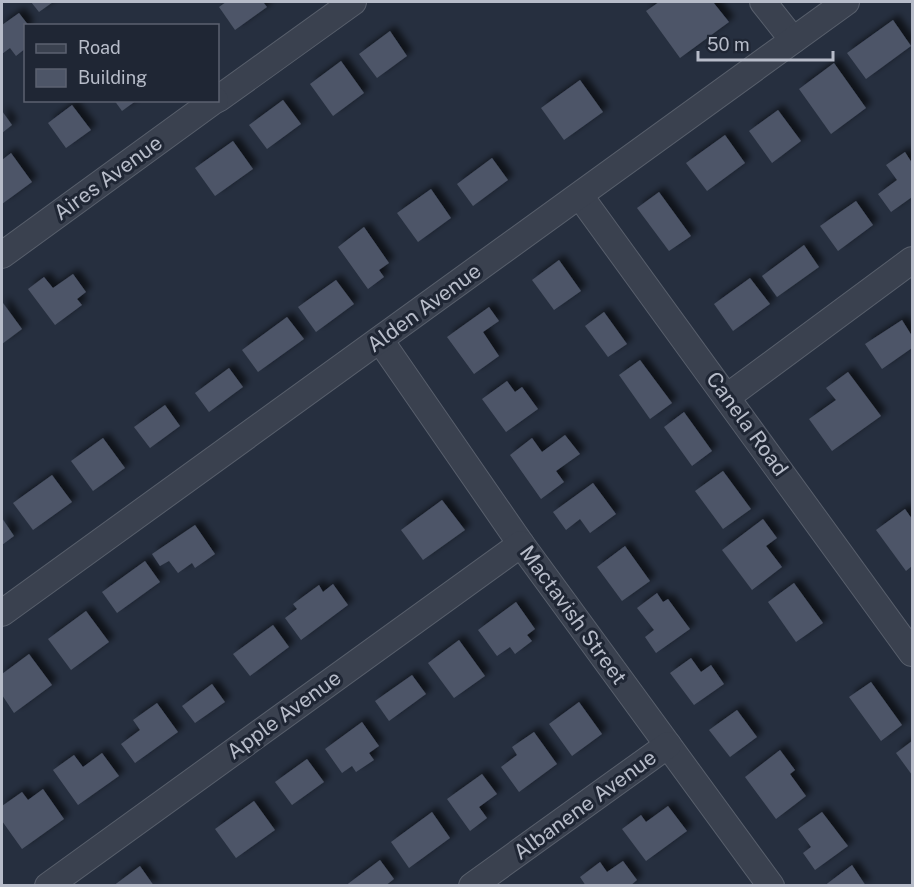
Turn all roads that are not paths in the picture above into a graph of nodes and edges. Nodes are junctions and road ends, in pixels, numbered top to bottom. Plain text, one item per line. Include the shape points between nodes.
1 (353, 2) edge
2 (763, 2) edge
3 (846, 2) edge
4 (793, 40) junction
5 (219, 98) edge
6 (213, 102) edge
7 (580, 196) junction
8 (2, 255) edge
9 (912, 260) edge
10 (380, 340) junction
11 (727, 397) junction
12 (521, 544) junction
13 (2, 614) edge
14 (912, 653) edge
15 (668, 745) junction
16 (48, 885) edge
17 (472, 885) edge
18 (771, 885) edge

1 - 5 street, Aires Avenue
2 - 4 street
3 - 4 street, Alden Avenue
4 - 7 street, Alden Avenue
6 - 8 street, Aires Avenue
7 - 10 street, Alden Avenue
7 - 11 street, Canela Road
9 - 11 street
10 - 12 street, Mactavish Street
10 - 13 street, Alden Avenue
11 - 14 street, Canela Road
12 - 15 street, Mactavish Street
12 - 16 street, Apple Avenue
15 - 17 street, Albanene Avenue
15 - 18 street, Mactavish Street

